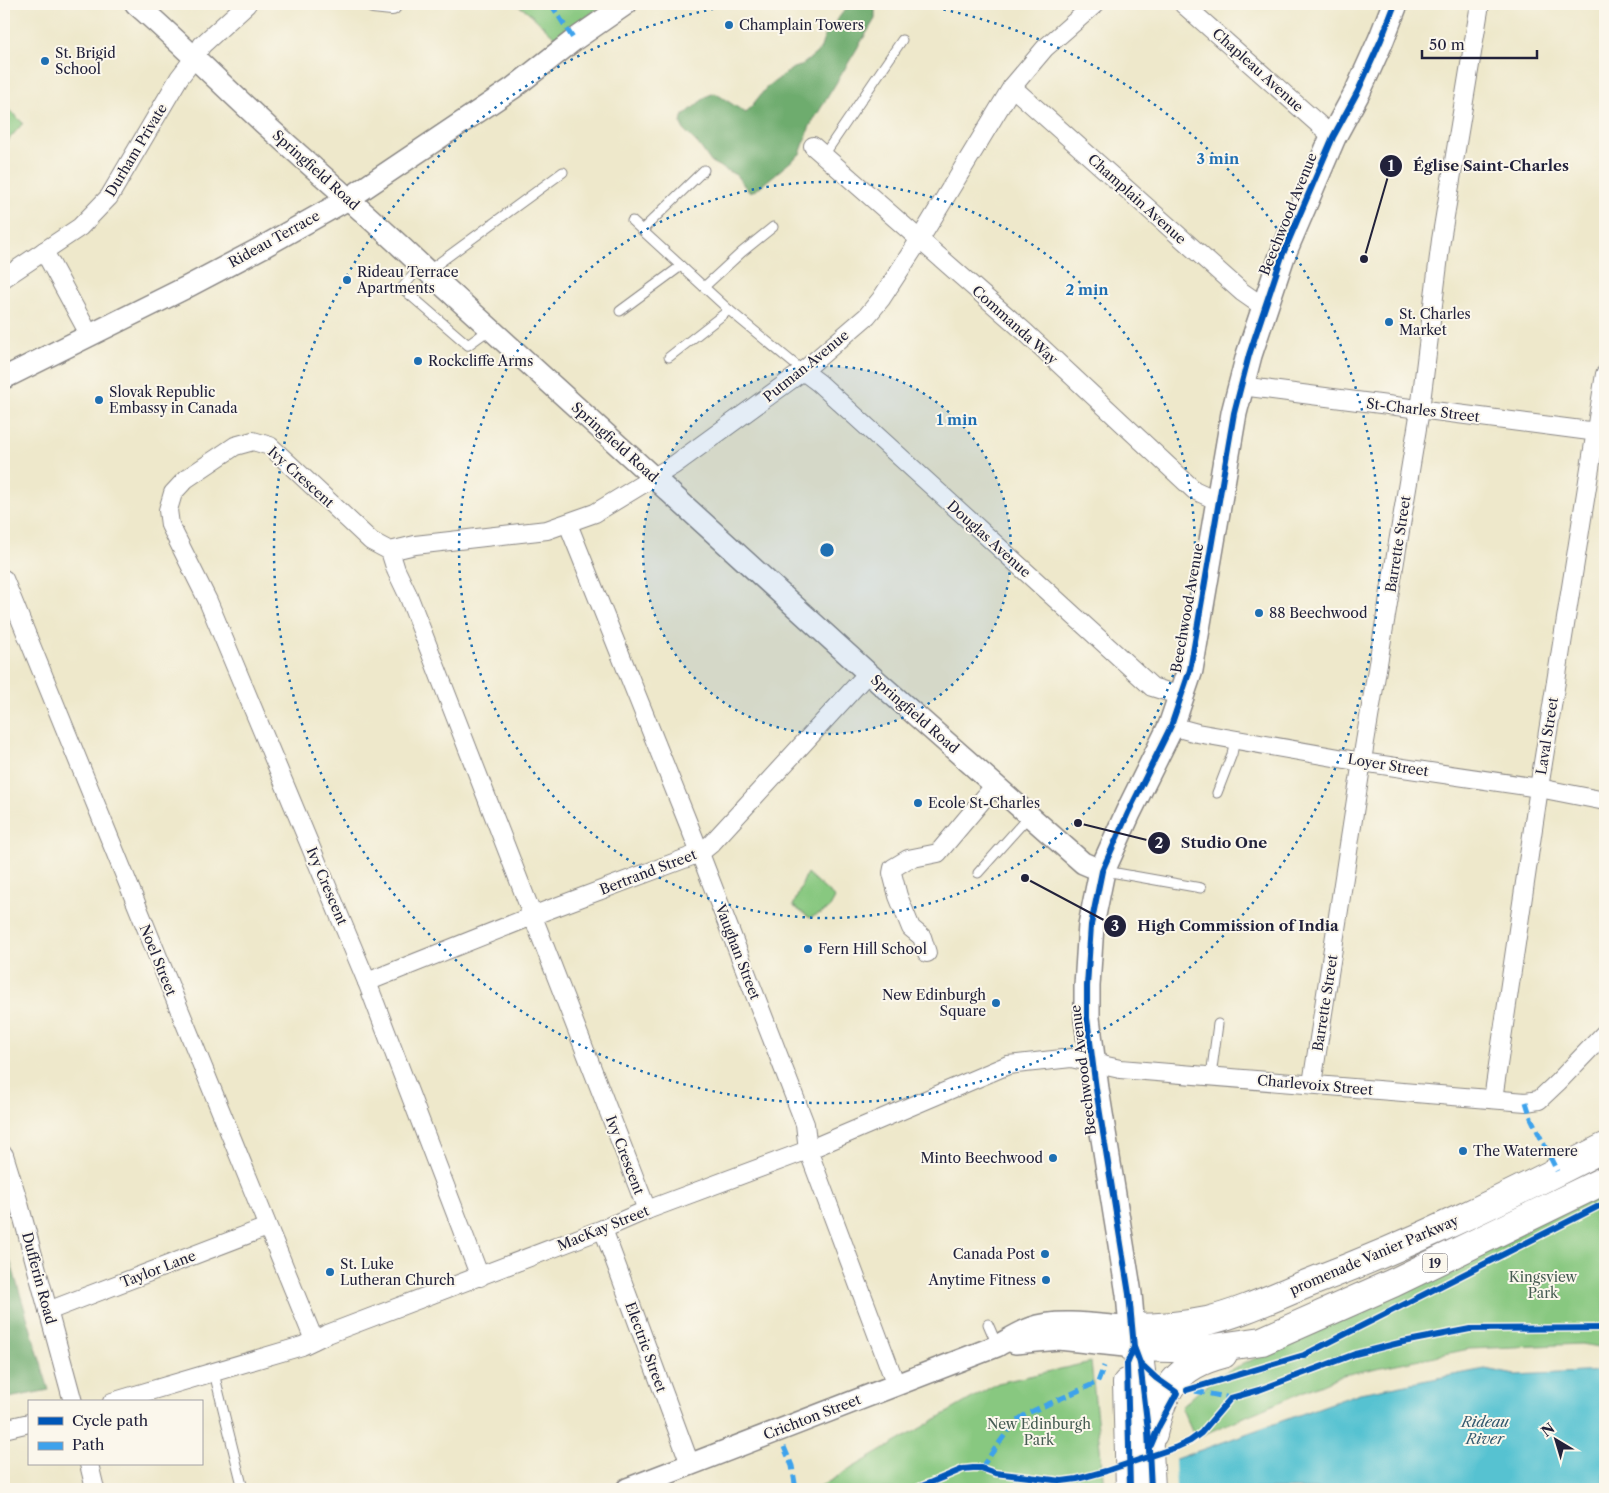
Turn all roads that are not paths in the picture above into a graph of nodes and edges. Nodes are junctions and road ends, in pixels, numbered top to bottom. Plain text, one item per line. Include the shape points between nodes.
1 (136, 4) edge
2 (247, 4) edge
3 (373, 4) edge
4 (626, 4) edge
5 (1095, 4) edge
6 (1183, 4) edge
7 (1395, 4) edge
8 (1480, 4) edge
9 (392, 6) dead end
10 (902, 40) dead end
11 (195, 57) junction
12 (1012, 87) junction
13 (1333, 137) junction
14 (818, 150) joint
15 (704, 170) dead end
16 (563, 172) dead end
17 (348, 199) junction
18 (632, 221) dead end
19 (773, 227) dead end
20 (642, 230) junction
21 (920, 239) junction
22 (44, 251) junction
23 (681, 266) junction
24 (424, 269) junction
25 (4, 278) edge
26 (704, 287) junction
27 (1265, 308) junction
28 (620, 310) dead end
29 (729, 310) junction
30 (490, 329) junction
31 (89, 334) junction
32 (670, 357) dead end
33 (803, 371) junction
34 (1605, 374) edge
35 (4, 378) edge
36 (1241, 386) junction
37 (1420, 410) junction
38 (1601, 432) edge
39 (654, 476) junction
40 (1218, 501) junction
41 (568, 524) junction
42 (390, 551) junction
43 (4, 579) edge
44 (868, 673) junction
45 (1181, 696) junction
46 (1171, 726) junction
47 (1235, 739) junction
48 (1362, 762) junction
49 (996, 785) junction
50 (1539, 788) junction
51 (1217, 793) dead end
52 (1605, 800) edge
53 (1030, 816) junction
54 (700, 853) junction
55 (1102, 871) junction
56 (978, 873) dead end
57 (1201, 888) dead end
58 (532, 916) junction
59 (926, 953) dead end
60 (367, 982) junction
61 (1218, 1024) dead end
62 (1605, 1033) edge
63 (1093, 1063) junction
64 (1212, 1076) junction
65 (1312, 1084) junction
66 (1493, 1099) junction
67 (1605, 1147) edge
68 (808, 1150) junction
69 (4, 1155) edge
70 (1605, 1180) edge
71 (646, 1210) junction
72 (267, 1227) junction
73 (603, 1229) junction
74 (480, 1277) junction
75 (48, 1311) junction
76 (988, 1324) dead end
77 (1133, 1338) junction
78 (314, 1340) junction
79 (1262, 1340) junction
80 (997, 1346) junction
81 (214, 1373) junction
82 (896, 1385) junction
83 (72, 1400) edge
84 (119, 1400) edge
85 (28, 1423) edge
86 (4, 1429) edge
87 (1139, 1454) junction
88 (690, 1464) junction
89 (89, 1466) edge
90 (95, 1489) edge
91 (243, 1489) edge
92 (627, 1489) edge
93 (1130, 1489) edge
94 (1151, 1489) edge

1 - 11 street, Springfield Road
2 - 11 street, Durham Private via 206,40
3 - 9 street
4 - 17 street, Rideau Terrace via 514,88
5 - 12 street, Putman Avenue via 1045,48
6 - 13 street, Chapleau Avenue
7 - 13 main road, Beechwood Avenue via 1382,40
8 - 37 street, Barrette Street via 1441,240
10 - 14 lane
11 - 17 street, Springfield Road
11 - 22 street, Durham Private via 179,78 109,197 80,227
12 - 21 street, Putman Avenue
12 - 27 street, Champlain Avenue via 1242,292
13 - 27 main road, Beechwood Avenue via 1282,256
14 - 21 street, Commanda Way
15 - 20 lane
16 - 24 lane
17 - 24 street, Springfield Road
17 - 31 street, Rideau Terrace via 207,276
18 - 20 lane
19 - 26 lane
20 - 23 lane
21 - 33 street, Putman Avenue via 867,316
21 - 40 street, Commanda Way via 1194,490
22 - 25 street, Durham Private
22 - 31 street
23 - 26 lane
23 - 28 lane
24 - 30 street, Springfield Road
24 - 30 lane via 402,288 468,345
26 - 29 lane
27 - 36 main road, Beechwood Avenue
29 - 32 lane
29 - 33 lane
30 - 39 street, Springfield Road
31 - 35 street, Rideau Terrace
33 - 39 street, Putman Avenue via 674,466
33 - 45 street, Douglas Avenue via 1152,687
34 - 38 street, Laval Street
36 - 37 street, St-Charles Street
36 - 40 main road, Beechwood Avenue
37 - 38 street, St-Charles Street
37 - 48 street, Barrette Street
38 - 50 street, Laval Street
39 - 41 street, Putman Avenue via 595,513
39 - 44 street, Springfield Road
40 - 45 main road, Beechwood Avenue via 1190,670
41 - 42 street, Putman Avenue via 547,530 415,545
41 - 54 street, Vaughan Street
42 - 58 street, Ivy Crescent
42 - 60 street, Ivy Crescent via 371,541 270,446 254,441 235,446 186,478 173,492 168,510 170,524 208,601
43 - 72 street, Noel Street
44 - 49 street, Springfield Road
44 - 54 street, Bertrand Street
45 - 46 main road, Beechwood Avenue
46 - 47 street, Loyer Street
46 - 55 main road, Beechwood Avenue
47 - 48 street, Loyer Street
47 - 51 lane
48 - 50 street, Loyer Street
48 - 65 street, Barrette Street
49 - 53 street, Springfield Road
49 - 59 street via 938,853 908,859 893,868 898,896 911,928 922,937
50 - 52 street, Loyer Street
50 - 66 street, Laval Street
53 - 55 street, Springfield Road via 1083,863
53 - 56 lane
54 - 58 street, Bertrand Street
54 - 68 street, Vaughan Street via 805,1124
55 - 57 lane
55 - 63 main road, Beechwood Avenue via 1091,925 1087,986
58 - 60 street, Bertrand Street
58 - 71 street, Ivy Crescent
60 - 74 street, Ivy Crescent
61 - 64 lane
62 - 66 street, Charlevoix Street via 1539,1100
63 - 64 street, Charlevoix Street via 1120,1069
63 - 68 street, MacKay Street via 1071,1058 1008,1065
63 - 77 main road, Beechwood Avenue
64 - 65 street, Charlevoix Street
65 - 66 street, Charlevoix Street
67 - 77 main road, promenade Vanier Parkway / 19 via 1361,1264 1248,1308 1206,1321 1159,1328
68 - 71 street, MacKay Street
68 - 82 street, Vaughan Street
69 - 75 street, Dufferin Road
70 - 79 main road, 19 via 1394,1283
71 - 73 street, MacKay Street
72 - 75 street, Taylor Lane
72 - 78 street, Noel Street
73 - 74 street, MacKay Street
73 - 88 street, Electric Street
74 - 78 street, MacKay Street
75 - 83 street, Dufferin Road
76 - 80 lane
77 - 79 main road, 19 via 1207,1349
77 - 80 street, Crichton Street via 1038,1340
77 - 87 main road via 1140,1363
78 - 81 street, MacKay Street
79 - 87 main road via 1209,1358 1174,1380
80 - 82 street, Crichton Street
81 - 84 street, MacKay Street
81 - 91 lane
82 - 88 street, Crichton Street
85 - 86 street
87 - 93 main road
87 - 94 main road
88 - 92 street, Crichton Street
89 - 90 street

